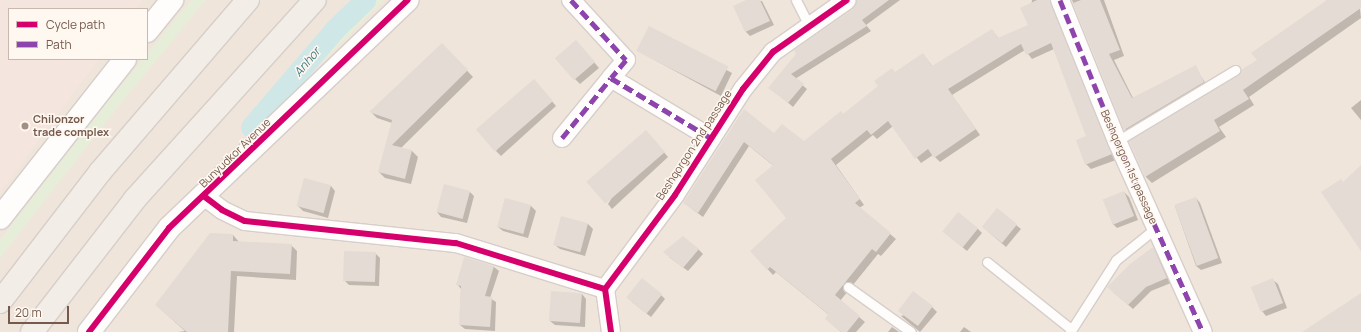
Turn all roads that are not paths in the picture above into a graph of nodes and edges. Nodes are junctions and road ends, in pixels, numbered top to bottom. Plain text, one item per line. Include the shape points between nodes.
1 (172, 0) edge
2 (248, 0) edge
3 (315, 0) edge
4 (408, 0) edge
5 (571, 0) edge
6 (796, 0) edge
7 (847, 0) edge
8 (1060, 0) edge
9 (810, 26) junction
10 (148, 30) edge
11 (124, 60) edge
12 (1235, 70) dead end
13 (612, 78) junction
14 (562, 138) dead end
15 (711, 138) junction
16 (1117, 141) junction
17 (205, 197) junction
18 (0, 218) edge
19 (1156, 228) junction
20 (988, 262) dead end
21 (848, 287) dead end
22 (605, 289) junction
23 (0, 302) edge
24 (1071, 330) edge
25 (32, 332) edge
26 (89, 332) edge
27 (611, 332) edge
28 (911, 332) edge
29 (1203, 332) edge

1 - 10 street
2 - 23 main road via 100,172
3 - 25 main road via 136,199
4 - 17 street, Bunyudkor Avenue
5 - 13 street via 626,60
6 - 9 lane
7 - 9 street, Beshqorgon 2nd passage
8 - 16 street, Beshqorgon 1st passage
9 - 15 street, Beshqorgon 2nd passage via 773,52 743,88
11 - 18 street
12 - 16 lane
13 - 14 street
13 - 15 street
15 - 22 street, Beshqorgon 2nd passage via 675,195
16 - 19 street, Beshqorgon 1st passage
17 - 22 street via 245,221 456,243
17 - 26 street, Bunyudkor Avenue via 169,228
19 - 24 lane via 1116,260
19 - 29 street, Beshqorgon 1st passage
20 - 24 lane
21 - 28 lane
22 - 27 street

